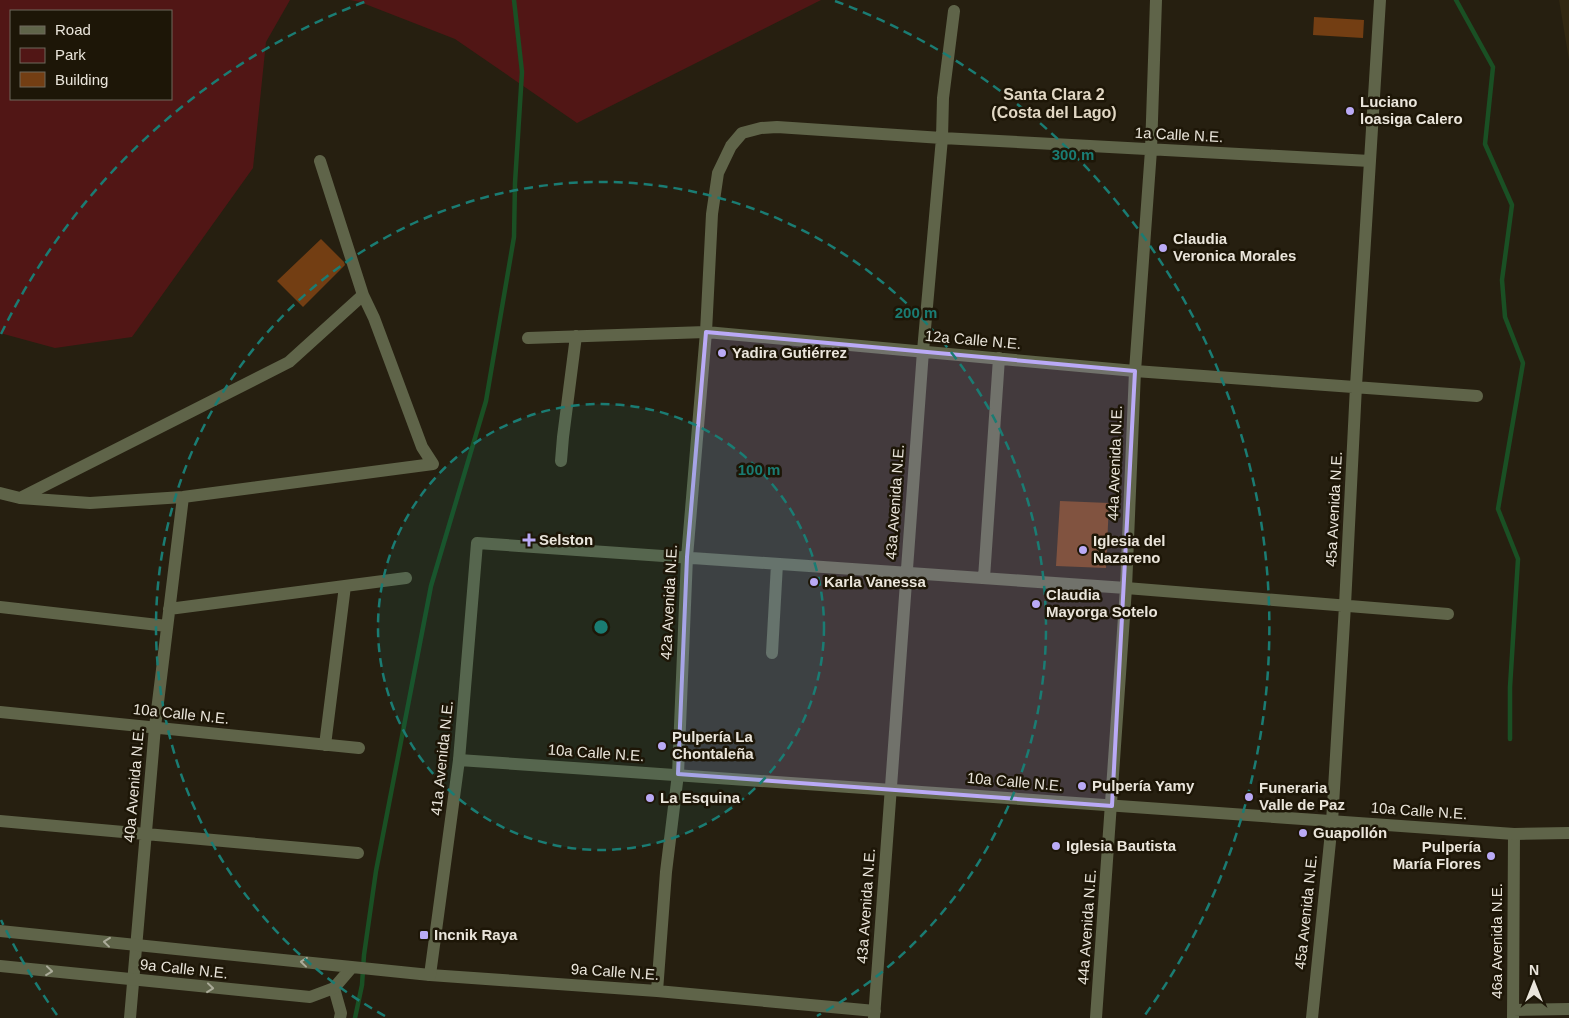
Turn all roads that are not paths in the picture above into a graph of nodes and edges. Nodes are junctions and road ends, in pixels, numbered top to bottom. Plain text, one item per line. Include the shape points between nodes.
1 (1156, 0) edge
2 (1380, 0) edge
3 (954, 11) dead end
4 (942, 138) junction
5 (1151, 150) junction
6 (320, 161) dead end
7 (1370, 161) junction
8 (712, 214) joint
9 (363, 295) junction
10 (706, 332) junction
11 (576, 336) junction
12 (528, 338) dead end
13 (923, 352) junction
14 (998, 358) junction
15 (1135, 371) junction
16 (1356, 386) junction
17 (1477, 396) dead end
18 (561, 461) dead end
19 (0, 493) edge
20 (183, 497) junction
21 (20, 498) junction
22 (687, 557) junction
23 (777, 564) junction
24 (906, 573) junction
25 (406, 578) dead end
26 (984, 578) junction
27 (345, 586) junction
28 (1126, 588) junction
29 (1345, 606) junction
30 (0, 607) edge
31 (169, 609) junction
32 (1448, 614) dead end
33 (167, 626) junction
34 (772, 652) dead end
35 (0, 712) edge
36 (155, 727) junction
37 (325, 745) junction
38 (359, 748) dead end
39 (460, 760) junction
40 (678, 774) junction
41 (891, 789) junction
42 (1112, 806) junction
43 (0, 821) edge
44 (1332, 822) junction
45 (1569, 833) edge
46 (1514, 834) junction
47 (145, 835) junction
48 (358, 853) dead end
49 (0, 931) edge
50 (135, 945) junction
51 (0, 966) edge
52 (354, 967) junction
53 (430, 975) junction
54 (134, 980) junction
55 (334, 988) junction
56 (657, 991) junction
57 (1569, 1009) edge
58 (1513, 1014) edge
59 (875, 1015) edge
60 (130, 1018) edge
61 (340, 1018) edge
62 (1096, 1018) edge
63 (1312, 1018) edge

1 - 5 street, 44a Avenida N.E.
2 - 7 street, 45a Avenida N.E.
3 - 4 street, 43a Avenida N.E. via 943,98
4 - 5 street, 1a Calle N.E.
4 - 8 street, 1a Calle N.E. via 777,126 742,133 731,146 718,173
4 - 13 street, 43a Avenida N.E.
5 - 7 street, 1a Calle N.E.
5 - 15 street, 44a Avenida N.E.
6 - 9 street
7 - 16 street, 45a Avenida N.E.
8 - 10 street, 42a Avenida N.E.
9 - 20 street via 422,447 433,464
9 - 21 street via 289,362
10 - 11 street, 12a Calle N.E.
10 - 13 street, 12a Calle N.E.
10 - 22 street, 42a Avenida N.E.
11 - 12 street, 12a Calle N.E.
11 - 18 street
13 - 14 street, 12a Calle N.E.
13 - 24 street, 43a Avenida N.E.
14 - 15 street, 12a Calle N.E.
14 - 26 street
15 - 16 street, 12a Calle N.E.
15 - 28 street, 44a Avenida N.E.
16 - 17 street, 12a Calle N.E.
16 - 29 street, 45a Avenida N.E.
19 - 21 street
20 - 21 street via 90,503
20 - 31 street, 40a Avenida N.E.
22 - 23 street
22 - 39 street, 41a Avenida N.E. via 477,543
22 - 40 street, 42a Avenida N.E.
23 - 24 street
23 - 34 street
24 - 26 street
24 - 41 street, 43a Avenida N.E.
25 - 27 street
26 - 28 street
27 - 31 street
27 - 37 street
28 - 29 street
28 - 42 street, 44a Avenida N.E.
29 - 32 street
29 - 44 street, 45a Avenida N.E.
30 - 33 street
31 - 33 street, 40a Avenida N.E.
33 - 36 street, 40a Avenida N.E.
35 - 36 street, 10a Calle N.E.
36 - 37 street, 10a Calle N.E.
36 - 47 street, 40a Avenida N.E.
37 - 38 street, 10a Calle N.E.
39 - 40 street, 10a Calle N.E.
39 - 53 street, 41a Avenida N.E.
40 - 41 street, 10a Calle N.E.
40 - 56 street, 42a Avenida N.E. via 666,872
41 - 42 street, 10a Calle N.E.
41 - 59 street, 43a Avenida N.E.
42 - 44 street, 10a Calle N.E.
42 - 62 street, 44a Avenida N.E.
43 - 47 street
44 - 46 street, 10a Calle N.E.
44 - 63 street, 45a Avenida N.E.
45 - 46 street, 10a Calle N.E.
46 - 58 street, 46a Avenida N.E.
47 - 48 street
47 - 50 street, 40a Avenida N.E.
50 -> 49 street, 9a Calle N.E.
52 -> 50 street, 9a Calle N.E.
50 - 54 street, 40a Avenida N.E.
51 -> 54 street, 9a Calle N.E.
52 - 53 street, 9a Calle N.E.
52 - 55 street, 9a Calle N.E.
53 - 56 street, 9a Calle N.E.
54 -> 55 street, 9a Calle N.E. via 310,997
54 - 60 street, 40a Avenida N.E.
55 - 61 street
56 - 59 street, 9a Calle N.E.
57 - 58 street

